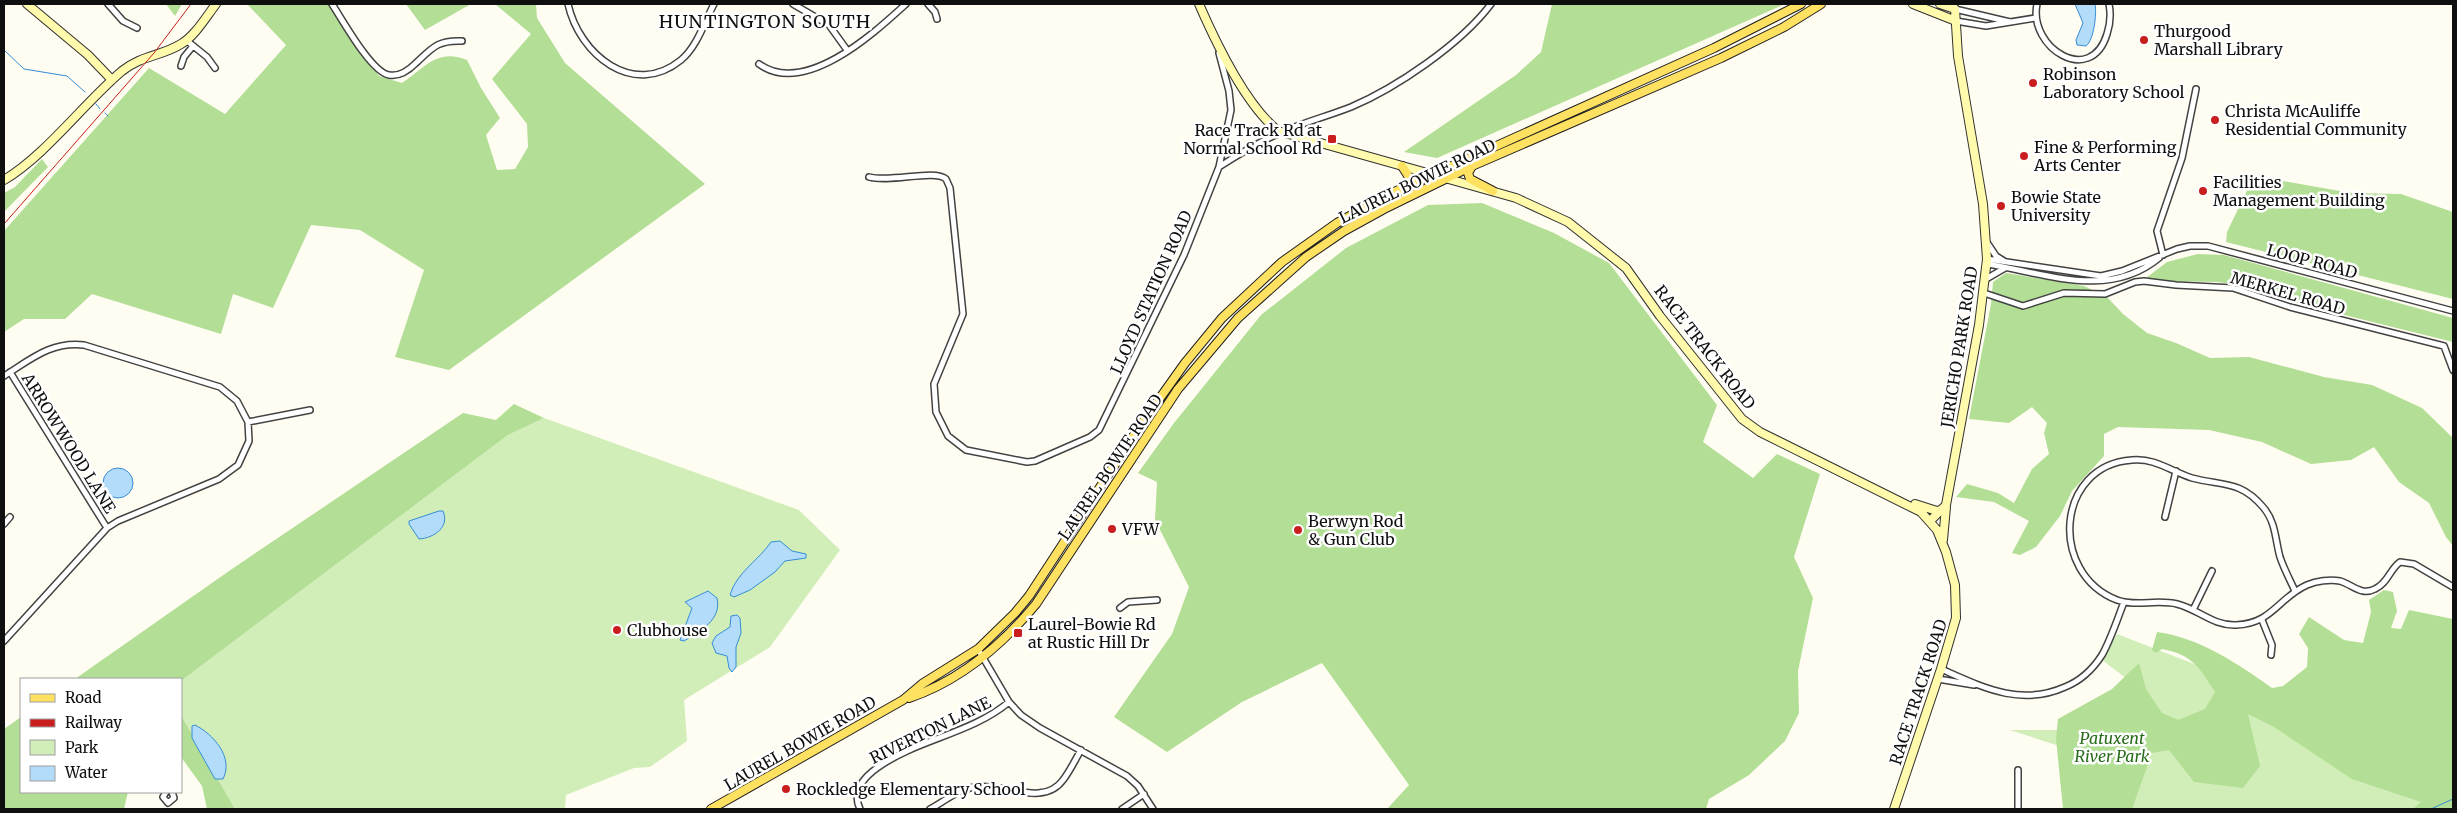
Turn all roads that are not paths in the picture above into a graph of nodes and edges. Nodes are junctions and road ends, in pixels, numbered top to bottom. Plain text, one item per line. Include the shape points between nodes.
1 (27, 4) edge
2 (108, 4) edge
3 (216, 4) edge
4 (332, 4) edge
5 (568, 4) edge
6 (714, 4) edge
7 (793, 4) edge
8 (906, 4) edge
9 (928, 4) edge
10 (1199, 4) edge
11 (1491, 4) edge
12 (1801, 4) edge
13 (1822, 4) edge
14 (1913, 4) edge
15 (1940, 4) edge
16 (2037, 4) edge
17 (2109, 4) edge
18 (1954, 6) edge
19 (2035, 18) junction
20 (937, 20) dead end
21 (1956, 21) junction
22 (2010, 22) junction
23 (138, 28) dead end
24 (186, 40) junction
25 (462, 41) dead end
26 (1216, 42) junction
27 (193, 46) junction
28 (847, 50) junction
29 (759, 64) dead end
30 (180, 66) dead end
31 (215, 68) dead end
32 (112, 80) junction
33 (2196, 89) dead end
34 (1280, 132) junction
35 (1220, 165) junction
36 (1402, 166) junction
37 (1472, 166) junction
38 (1431, 174) junction
39 (869, 176) dead end
40 (1446, 178) junction
41 (4, 180) edge
42 (1408, 185) junction
43 (1493, 191) junction
44 (1986, 236) junction
45 (2164, 255) junction
46 (1987, 261) junction
47 (2006, 265) junction
48 (1986, 279) junction
49 (1984, 293) junction
50 (2453, 312) edge
51 (2453, 370) edge
52 (10, 372) junction
53 (4, 376) edge
54 (310, 410) dead end
55 (248, 422) junction
56 (2176, 471) junction
57 (1902, 502) junction
58 (1945, 507) junction
59 (10, 517) dead end
60 (2164, 517) dead end
61 (1930, 521) junction
62 (4, 524) edge
63 (107, 528) junction
64 (1944, 547) junction
65 (2212, 571) dead end
66 (2453, 587) edge
67 (2296, 591) junction
68 (1157, 600) dead end
69 (2124, 602) junction
70 (1120, 608) dead end
71 (2193, 610) junction
72 (2262, 620) junction
73 (4, 641) edge
74 (978, 649) junction
75 (2271, 655) dead end
76 (982, 657) junction
77 (1941, 669) junction
78 (1938, 679) junction
79 (1979, 686) junction
80 (903, 700) junction
81 (1009, 702) junction
82 (1081, 750) junction
83 (2018, 770) dead end
84 (166, 793) edge
85 (172, 793) edge
86 (1144, 794) junction
87 (170, 802) junction
88 (174, 809) edge
89 (711, 809) edge
90 (860, 809) edge
91 (930, 809) edge
92 (1122, 809) edge
93 (1153, 809) edge
94 (1894, 809) edge
95 (2018, 809) edge

1 - 32 street via 88,55
2 - 23 street via 123,21
3 - 24 street
4 - 25 street via 368,57 386,74 404,73 443,41
5 - 6 street via 574,25 588,46 614,68 634,74 656,71 682,59
7 - 28 street via 828,25
8 - 28 street
9 - 20 street via 936,12
10 - 26 street, RACE TRACK ROAD
11 - 34 street via 1458,38 1390,87 1350,107
12 - 38 main road, LAUREL BOWIE ROAD via 1714,48
13 - 37 main road, LAUREL BOWIE ROAD via 1784,28 1721,58
14 - 21 street
15 - 18 street
16 - 19 street
17 - 19 street via 2103,45 2098,53 2087,59 2070,58 2050,47 2040,34
18 - 21 street, JERICHO PARK ROAD
18 - 22 street
19 - 22 street
21 - 22 street via 1986,26
21 - 44 street, JERICHO PARK ROAD via 1962,86
24 - 27 street
24 - 32 street via 140,60
26 - 34 street, RACE TRACK ROAD via 1258,110
26 - 35 street, LLOYD STATION ROAD via 1229,91 1230,110
27 - 30 street
27 - 31 street
28 - 29 street via 805,72 778,72
32 - 41 street via 27,163
33 - 45 street via 2182,158 2157,231
34 - 35 street
34 - 36 street, RACE TRACK ROAD
35 - 39 street, LLOYD STATION ROAD via 1184,255 1099,430 1090,437 1027,462 966,450 948,436 938,419 934,384 964,314 948,183 943,176 934,174 887,180
36 - 38 street, RACE TRACK ROAD
36 - 42 main road via 1409,177
37 - 40 main road, LAUREL BOWIE ROAD
37 - 43 main road via 1468,173 1470,179
38 - 40 street, RACE TRACK ROAD
38 - 42 main road, LAUREL BOWIE ROAD
40 - 43 street, RACE TRACK ROAD
40 - 76 main road, LAUREL BOWIE ROAD via 1325,243 1288,271 1238,318 1178,389 1036,604
42 - 74 main road, LAUREL BOWIE ROAD via 1336,223 1306,243 1255,285 1222,318 1167,387 1029,596
43 - 57 street, RACE TRACK ROAD via 1528,202 1568,222 1626,268 1666,324 1750,425
44 - 46 street, JERICHO PARK ROAD
44 - 47 street via 1990,249
45 - 47 street, LOOP ROAD via 2101,276
45 - 50 street, LOOP ROAD via 2190,246 2208,246
46 - 47 street, LOOP ROAD
46 - 48 street, JERICHO PARK ROAD
47 - 48 street
48 - 49 street, JERICHO PARK ROAD
49 - 51 street, MERKEL ROAD via 2023,306 2064,293 2105,294 2144,280 2233,288 2290,308 2444,346
49 - 58 street, JERICHO PARK ROAD
52 - 53 street
52 - 55 street via 48,349 66,344 84,345 220,387 237,401
52 - 63 street, ARROWWOOD LANE
54 - 55 street
55 - 63 street via 247,448 242,460 230,473 118,520
56 - 60 street
56 - 67 street via 2192,478 2234,486 2258,502 2273,523 2281,559
56 - 69 street via 2149,460 2114,464 2088,481 2071,512 2070,545 2076,564 2101,591
57 - 58 street via 1937,511
57 - 61 street, RACE TRACK ROAD
58 - 61 street
58 - 64 street, JERICHO PARK ROAD
59 - 62 street
61 - 64 street, RACE TRACK ROAD
63 - 73 street
64 - 77 street, RACE TRACK ROAD via 1954,575 1957,610
65 - 71 street
66 - 67 street via 2405,562 2397,564 2386,582 2366,592 2336,580 2317,582
67 - 72 street
68 - 70 street via 1128,602
69 - 71 street via 2166,602
69 - 79 street via 2102,655 2078,680 2054,692 2025,697
71 - 72 street via 2228,625
72 - 75 street via 2272,646
74 - 76 street
74 - 80 main road, LAUREL BOWIE ROAD via 922,684
76 - 80 main road, LAUREL BOWIE ROAD via 926,692
76 - 81 street
77 - 78 street, RACE TRACK ROAD
77 - 79 street
78 - 79 street
78 - 94 street, RACE TRACK ROAD
80 - 89 main road, LAUREL BOWIE ROAD
81 - 82 street via 1029,721
81 - 90 street, RIVERTON LANE via 988,718 956,729 867,775 859,788
82 - 86 street via 1127,776
82 - 91 street via 1063,780 1049,791 1030,793 976,786
83 - 95 street
84 - 87 street via 163,798
85 - 87 street via 174,798
86 - 92 street
86 - 93 street
87 - 88 street

